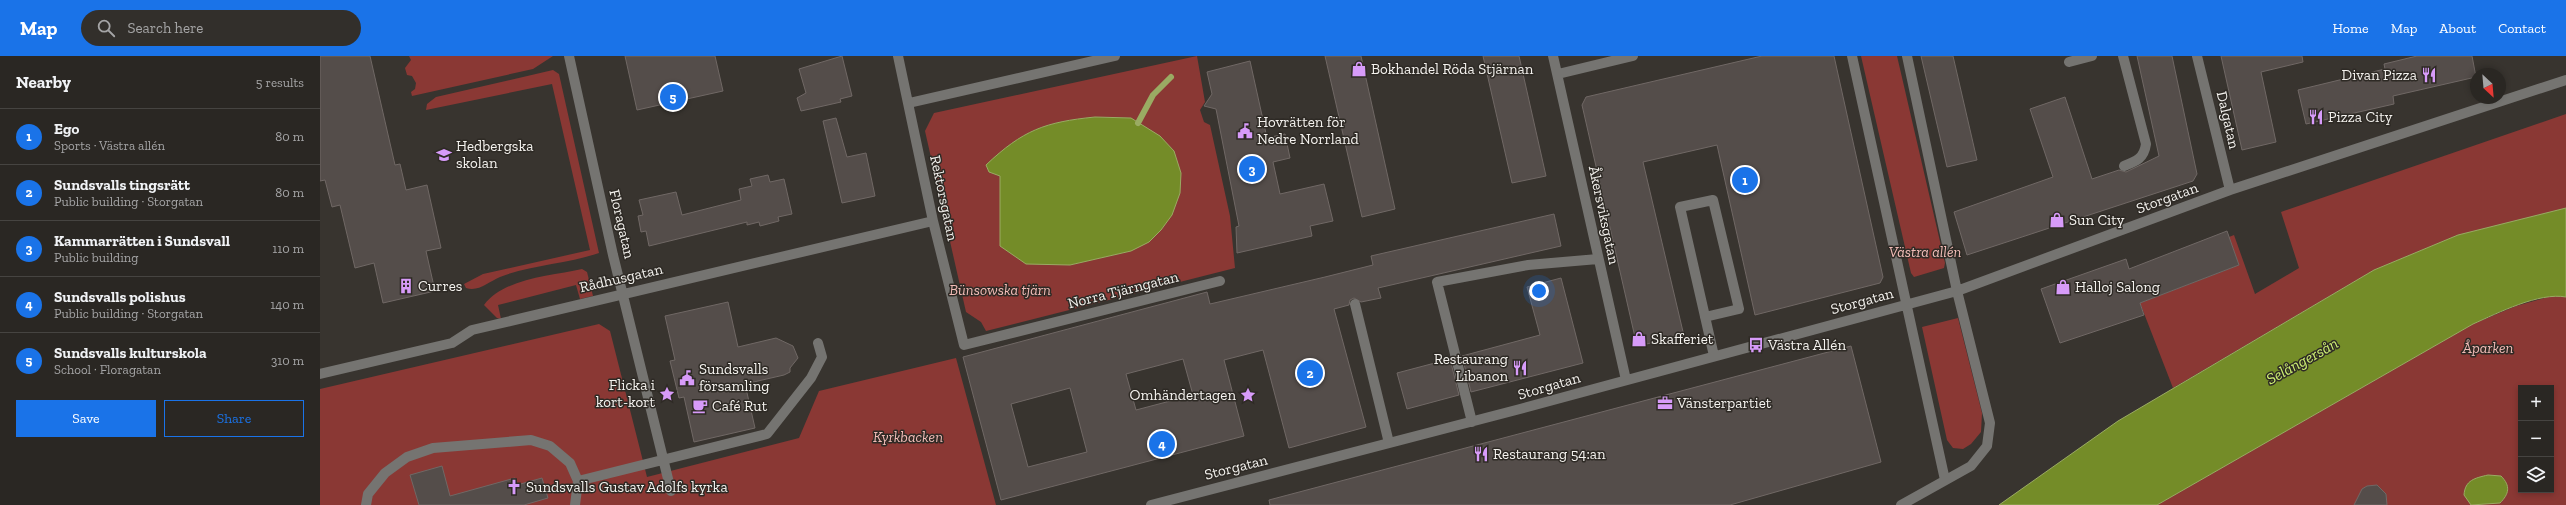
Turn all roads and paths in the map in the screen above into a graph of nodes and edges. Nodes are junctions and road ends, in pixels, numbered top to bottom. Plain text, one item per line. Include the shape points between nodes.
1 (569, 56) edge
2 (898, 56) edge
3 (1116, 56) edge
4 (1553, 56) edge
5 (1632, 56) edge
6 (1852, 56) edge
7 (1907, 56) edge
8 (2092, 56) edge
9 (2124, 56) edge
10 (2197, 56) edge
11 (2069, 62) dead end
12 (1558, 74) junction
13 (2566, 80) edge
14 (909, 103) junction
15 (2124, 166) dead end
16 (2230, 190) junction
17 (933, 221) junction
18 (1598, 259) junction
19 (1220, 281) dead end
20 (1957, 291) junction
21 (623, 293) junction
22 (1355, 304) dead end
23 (1907, 304) junction
24 (1705, 317) junction
25 (818, 343) dead end
26 (964, 345) joint
27 (1714, 356) junction
28 (320, 374) edge
29 (1626, 380) junction
30 (1472, 422) junction
31 (1389, 443) junction
32 (663, 460) junction
33 (1945, 480) junction
34 (578, 482) junction
35 (671, 491) dead end
36 (366, 505) edge
37 (575, 505) edge
38 (1152, 505) edge
39 (1901, 505) edge

1 - 21 street, Floragatan
2 - 14 street, Rektorsgatan
3 - 14 street
4 - 12 street, Åkersviksgatan
5 - 12 street
6 - 23 street
7 - 20 street
8 - 11 street
9 - 15 street via 2146,144 2145,154
10 - 16 street, Dalgatan
12 - 18 street, Åkersviksgatan
13 - 16 street, Storgatan
14 - 17 street, Rektorsgatan
16 - 20 street, Storgatan
17 - 21 street, Rådhusgatan
17 - 26 street, Rektorsgatan
18 - 29 street, Åkersviksgatan
18 - 30 street via 1528,265 1437,282
19 - 26 street, Norra Tjärngatan
20 - 23 street, Storgatan
20 - 33 street via 1990,424 1987,446 1971,466
21 - 28 street, Rådhusgatan via 472,330 452,343
21 - 32 street, Floragatan
22 - 31 street
23 - 27 street, Storgatan
23 - 33 street
24 - 24 street via 1680,207 1713,200 1739,309
24 - 27 street
25 - 32 street via 822,357 811,378 767,434
27 - 29 street, Storgatan
29 - 30 street, Storgatan
30 - 31 street, Storgatan
31 - 38 street, Storgatan
32 - 34 street
32 - 35 street, Floragatan
33 - 39 street
34 - 36 street via 570,462 550,446 531,440 433,448 407,457 385,473 368,494
34 - 37 street

